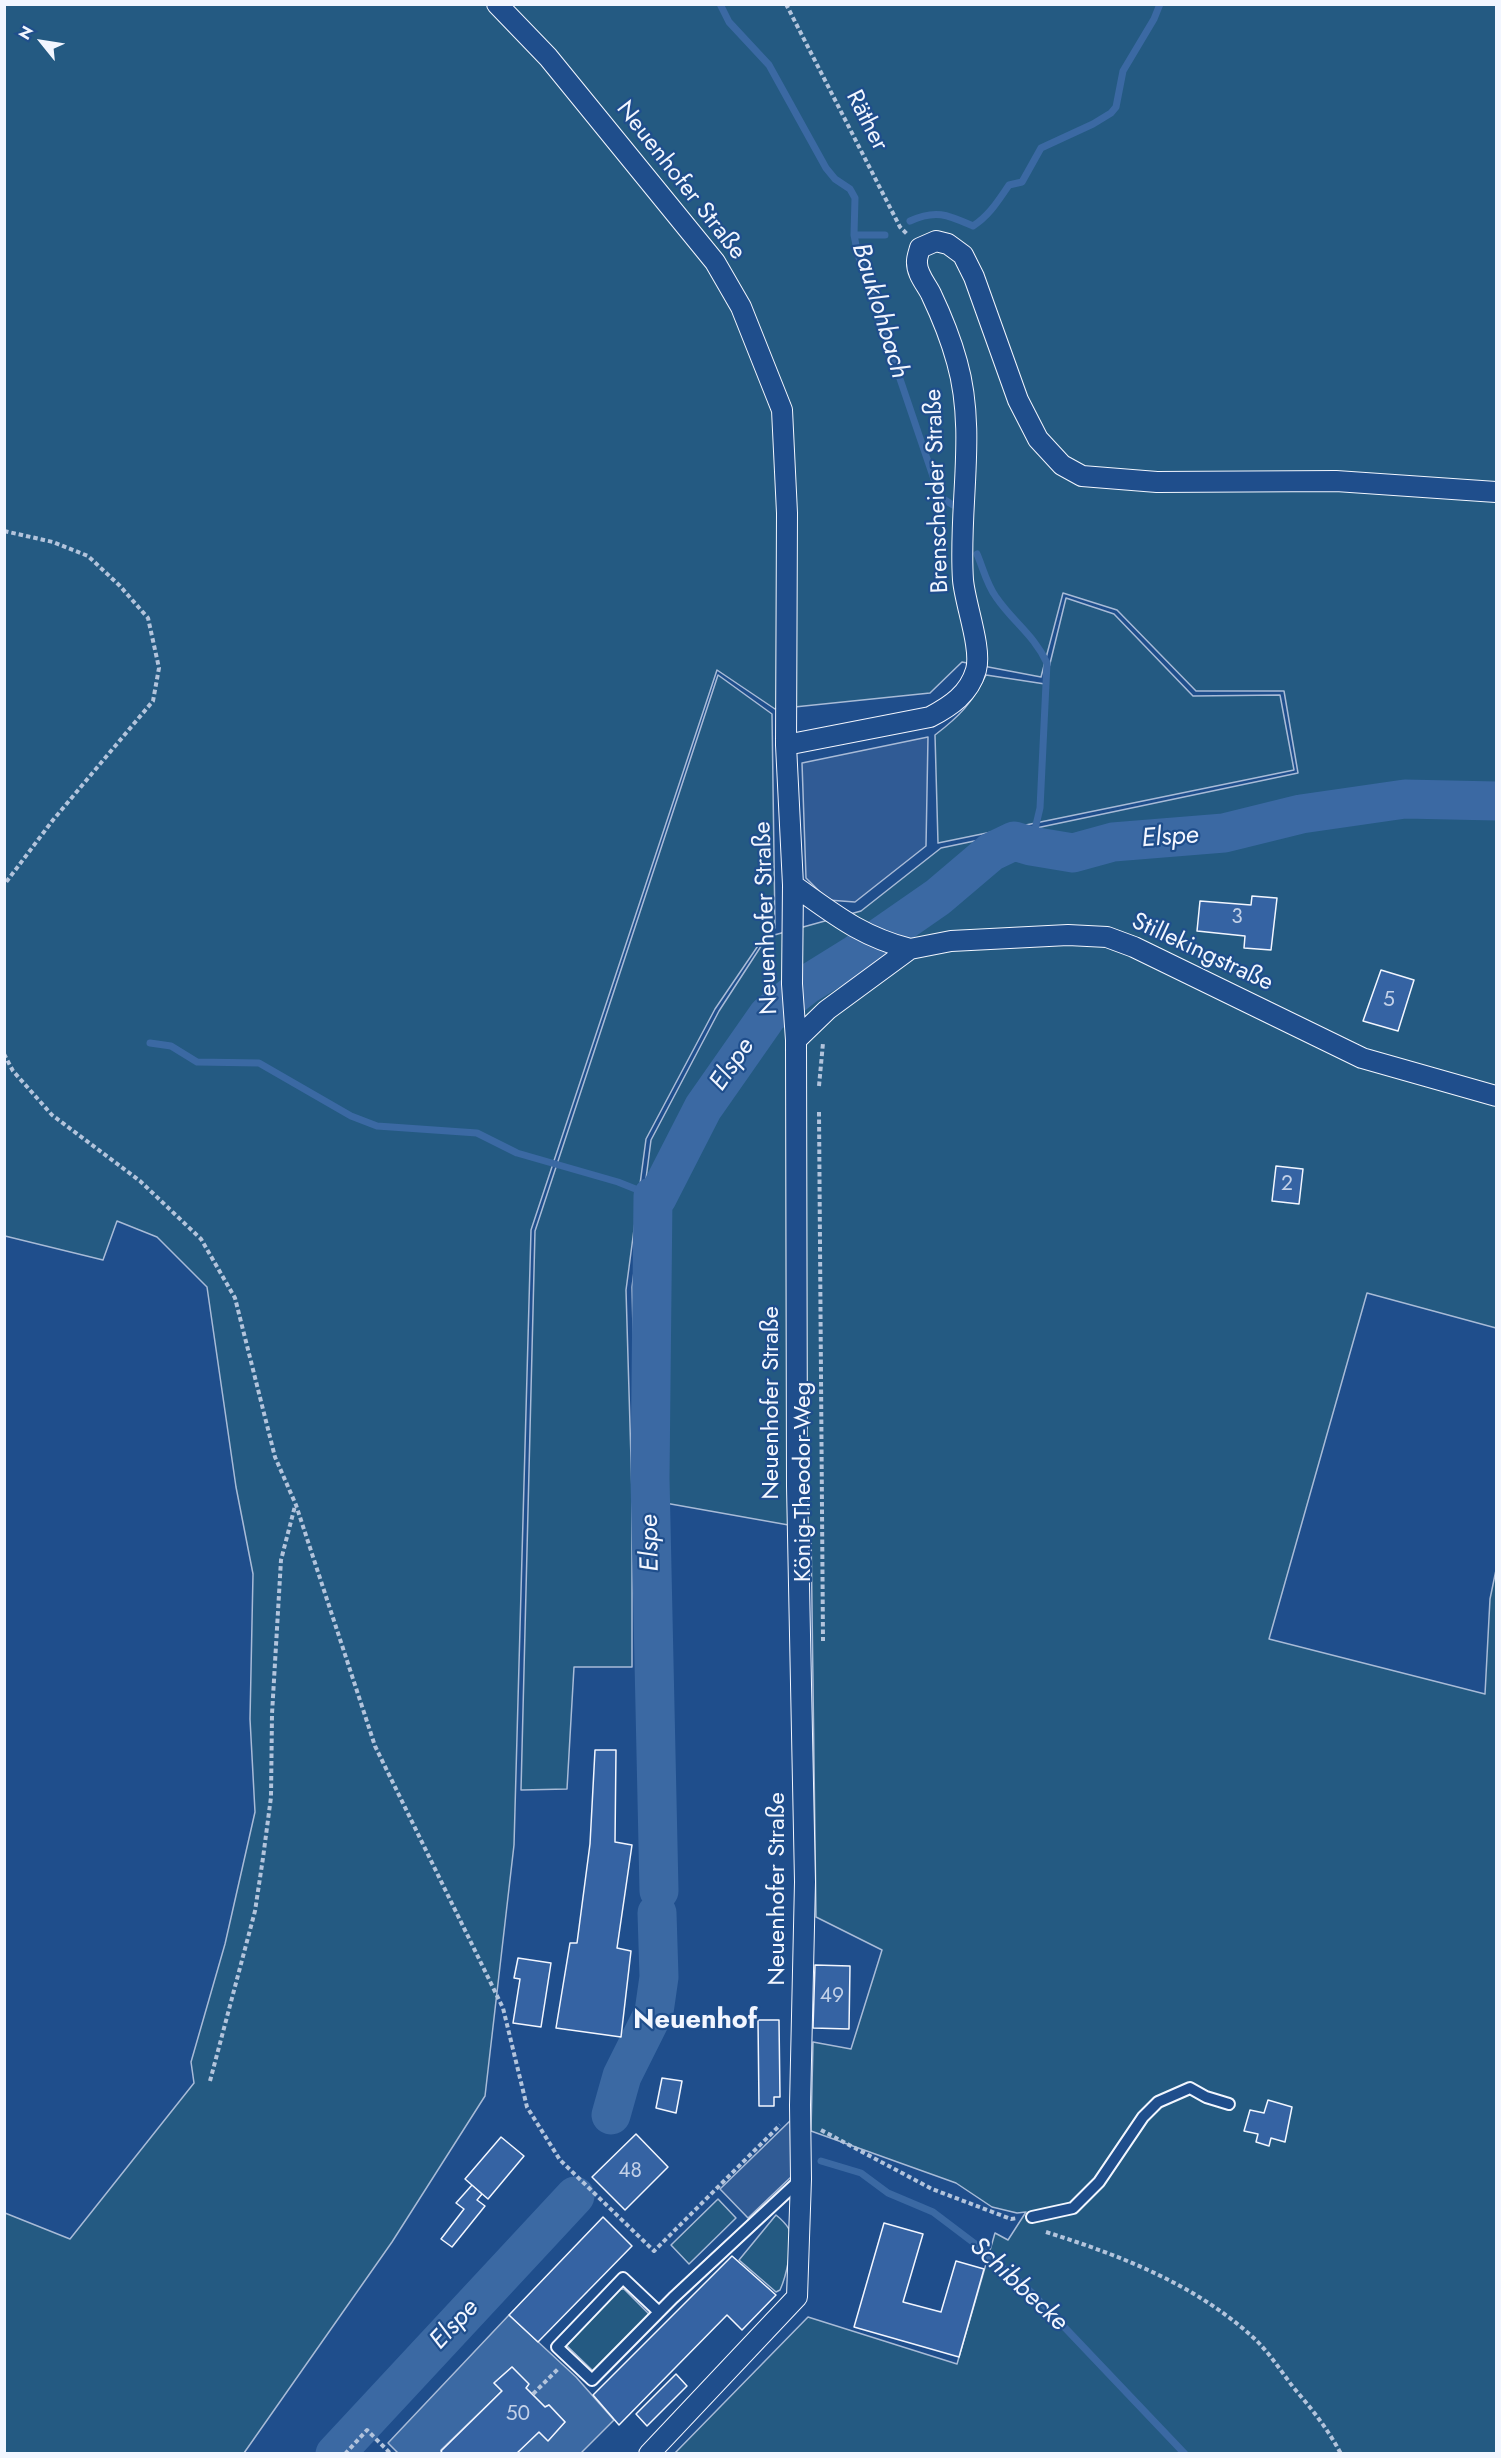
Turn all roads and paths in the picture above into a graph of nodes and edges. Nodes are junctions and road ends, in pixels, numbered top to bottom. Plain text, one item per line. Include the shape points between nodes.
1 (497, 4) edge
2 (786, 4) edge
3 (920, 248) junction
4 (1497, 492) edge
5 (4, 531) edge
6 (786, 745) junction
7 (4, 885) edge
8 (793, 885) junction
9 (910, 949) junction
10 (827, 1010) junction
11 (796, 1040) junction
12 (4, 1054) edge
13 (819, 1095) dead end
14 (1497, 1096) edge
15 (819, 1107) dead end
16 (296, 1505) junction
17 (823, 1651) dead end
18 (210, 2081) dead end
19 (1229, 2104) dead end
20 (801, 2113) junction
21 (801, 2179) junction
22 (1032, 2217) junction
23 (659, 2312) junction
24 (560, 2367) dead end
25 (533, 2394) dead end
26 (345, 2454) edge
27 (391, 2454) edge
28 (649, 2454) edge
29 (1341, 2454) edge

1 - 6 street, Neuenhofer Straße via 548,57 715,262 741,307 782,410 787,513
2 - 3 path, Räther via 900,227
3 - 4 street via 936,241 963,255 1018,400 1038,439 1062,465 1082,476 1157,482 1336,481
3 - 6 street, Brenscheider Straße via 920,274 957,362 965,400 961,547 964,595 974,634 977,669 965,693 950,707 930,717
5 - 7 path via 52,542 88,556 148,618 159,668 153,701
6 - 8 street, Neuenhofer Straße
8 - 9 street via 854,929
8 - 11 street, Neuenhofer Straße
9 - 10 street, Stillekingstraße
9 - 14 street, Stillekingstraße via 951,941 1107,937 1362,1058
10 - 11 street, Stillekingstraße
10 - 13 path
11 - 20 street, Neuenhofer Straße via 797,1475 805,1882
12 - 16 path via 13,1071 52,1115 140,1181 201,1239 235,1298 275,1457
15 - 17 path, König-Theodor-Weg
16 - 18 path via 281,1560 271,1797 263,1858 255,1911
16 - 20 path via 375,1746 503,2008 527,2107 560,2160 654,2251
19 - 22 lane via 1190,2088 1158,2102 1143,2116 1098,2182 1073,2208
20 - 21 street, Neuenhofer Straße
20 - 22 path via 932,2189 1011,2219
21 - 23 lane
21 - 28 street, Neuenhofer Straße via 796,2297
22 - 29 path via 1030,2226 1142,2266 1207,2301 1257,2341 1330,2432
23 - 23 lane via 623,2278 557,2347 592,2380
24 - 25 path
26 - 27 path via 367,2430

